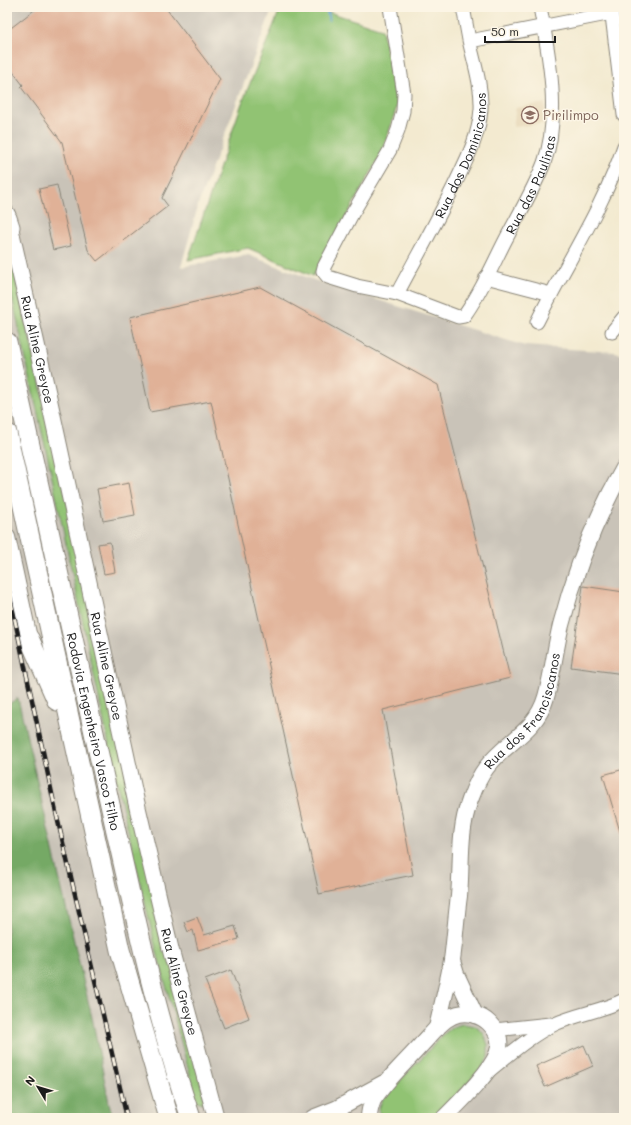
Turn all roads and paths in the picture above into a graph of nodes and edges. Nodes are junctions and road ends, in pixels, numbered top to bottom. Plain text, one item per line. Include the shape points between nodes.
1 (390, 7) edge
2 (463, 7) edge
3 (540, 7) edge
4 (611, 10) edge
5 (543, 27) junction
6 (470, 41) junction
7 (624, 115) edge
8 (624, 146) edge
9 (8, 219) edge
10 (486, 277) junction
11 (397, 294) junction
12 (550, 294) junction
13 (624, 317) edge
14 (537, 322) dead end
15 (612, 332) dead end
16 (7, 342) edge
17 (7, 433) edge
18 (624, 468) edge
19 (7, 537) edge
20 (29, 638) joint
21 (74, 744) junction
22 (452, 961) junction
23 (624, 1000) edge
24 (610, 1006) junction
25 (624, 1008) edge
26 (475, 1014) junction
27 (554, 1024) junction
28 (437, 1028) junction
29 (495, 1030) junction
30 (484, 1075) junction
31 (389, 1080) junction
32 (372, 1102) junction
33 (214, 1111) edge
34 (448, 1116) edge
35 (169, 1118) edge
36 (191, 1118) edge
37 (224, 1118) edge
38 (313, 1118) edge
39 (361, 1118) edge
40 (369, 1118) edge

1 - 11 street via 404,94 403,111 390,150 323,269 328,277
2 - 6 street, Rua dos Dominicanos
3 - 5 street, Rua das Paulinas
4 - 5 street
4 - 7 street
5 - 6 street
5 - 10 street, Rua das Paulinas via 552,109 550,143 534,186
6 - 11 street, Rua dos Dominicanos via 476,64 481,108 477,132 443,208
8 - 12 street via 595,214
9 - 33 main road, Rua Aline Greyce via 171,951
10 - 11 street, Rua das Paulinas via 469,309 461,317 454,317
10 - 12 street
12 - 14 street
13 - 15 street
16 - 36 highway, Rodovia Engenheiro Vasco Filho via 133,906 159,1012
17 - 21 highway, Rodovia Engenheiro Vasco Filho
18 - 22 main road, Rua dos Franciscanos via 606,501 572,584 540,713 530,727 486,768 475,788 465,816
19 - 20 main road
20 - 21 highway
21 - 35 highway, Rodovia Engenheiro Vasco Filho via 120,950
22 - 26 main road, Rua dos Franciscanos
22 - 28 main road, Rua dos Franciscanos
23 - 24 street
24 - 25 street
24 - 27 street
26 - 28 main road via 456,1015
26 - 29 main road via 487,1021
27 - 29 street
27 - 30 street
28 - 31 main road
29 - 30 main road via 500,1046
30 - 34 main road
31 - 32 main road
31 - 38 main road via 336,1109
32 - 39 main road
32 - 40 main road
33 - 37 main road

